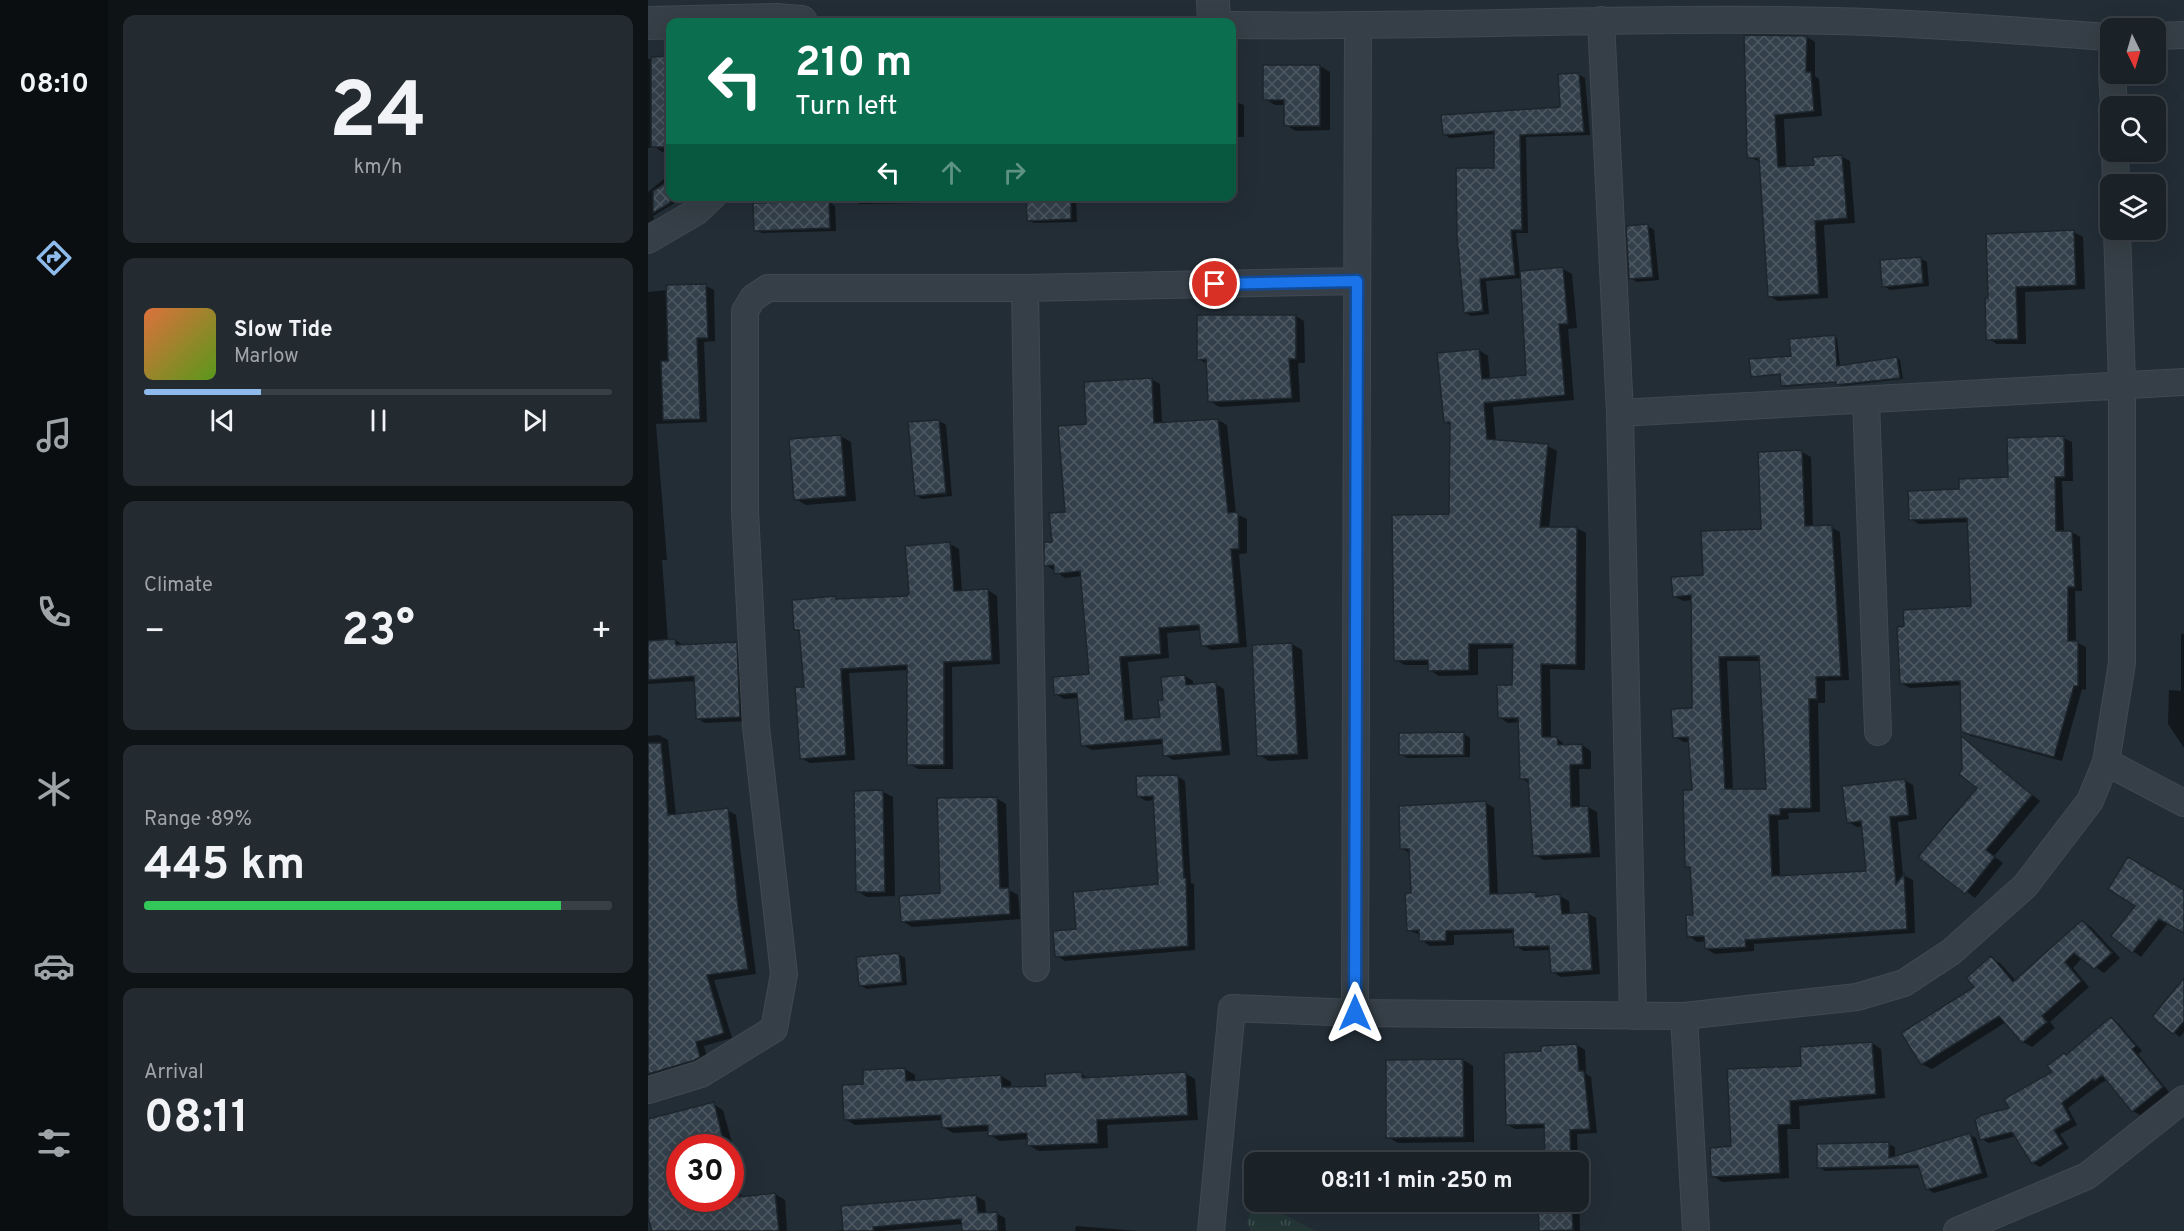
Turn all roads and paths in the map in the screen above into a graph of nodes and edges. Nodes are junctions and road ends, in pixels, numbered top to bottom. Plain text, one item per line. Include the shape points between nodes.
1 (1214, 0) edge
2 (1214, 18) edge
3 (1602, 20) junction
4 (648, 23) edge
5 (666, 23) edge
6 (1236, 25) edge
7 (1358, 27) junction
8 (2184, 35) edge
9 (2100, 36) edge
10 (2166, 36) edge
11 (708, 201) edge
12 (648, 240) edge
13 (2117, 240) edge
14 (1357, 281) junction
15 (1024, 288) junction
16 (2184, 382) edge
17 (2122, 384) junction
18 (1866, 400) junction
19 (1620, 413) junction
20 (1878, 732) dead end
21 (2106, 762) junction
22 (2184, 803) edge
23 (1036, 968) dead end
24 (1355, 1013) junction
25 (1633, 1016) junction
26 (1684, 1016) junction
27 (648, 1090) edge
28 (2184, 1099) edge
29 (1211, 1231) edge
30 (1696, 1231) edge
31 (1957, 1231) edge

1 - 2 street
3 - 7 street
3 - 9 street via 1836,21
3 - 19 street
4 - 5 street
6 - 7 street
7 - 14 street
8 - 10 street
11 - 12 street
13 - 17 street
14 - 15 street
14 - 24 street
15 - 23 street
15 - 27 street via 768,288 753,298 745,311 745,511 756,727 784,974 774,1029 701,1074
16 - 17 street
17 - 18 street
17 - 21 street via 2122,663
18 - 19 street
18 - 20 street
19 - 25 street
21 - 22 street
21 - 26 street via 2090,801 2025,886 1951,952 1904,983 1857,997
24 - 25 street
24 - 29 street via 1232,1008
25 - 26 street
26 - 30 street
28 - 31 street via 2087,1176

